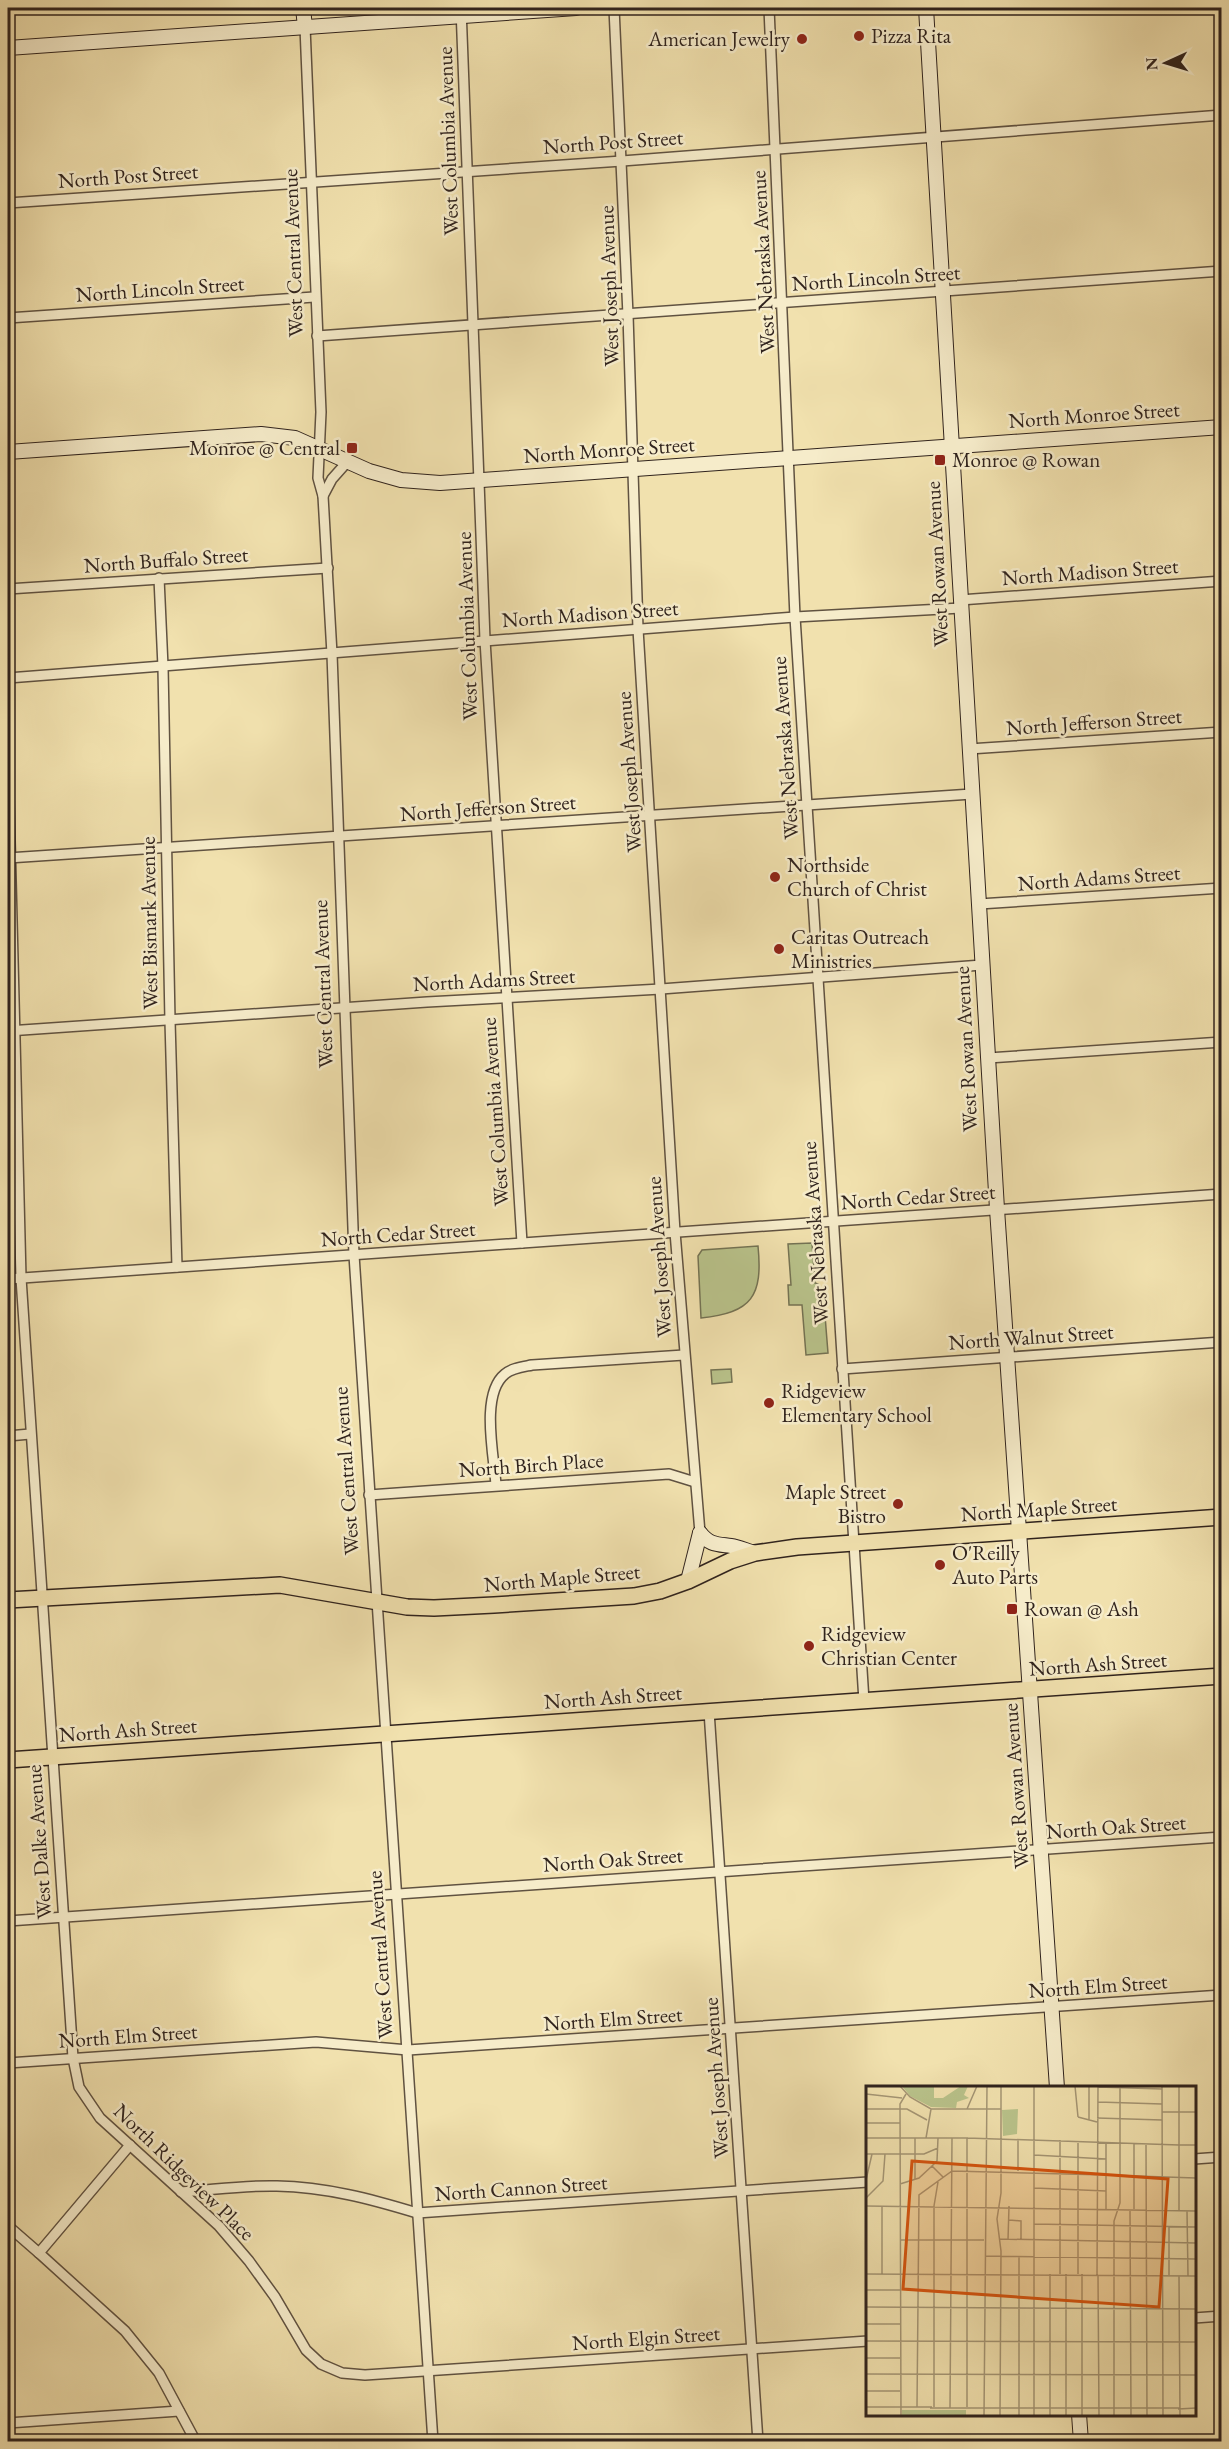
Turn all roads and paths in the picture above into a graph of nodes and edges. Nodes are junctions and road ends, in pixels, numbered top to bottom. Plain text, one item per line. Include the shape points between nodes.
1 (303, 8) edge
2 (576, 8) edge
3 (614, 8) edge
4 (769, 8) edge
5 (926, 8) edge
6 (461, 11) edge
7 (305, 27) junction
8 (8, 48) edge
9 (1221, 115) edge
10 (933, 137) junction
11 (775, 148) junction
12 (622, 161) junction
13 (467, 171) junction
14 (311, 180) junction
15 (8, 203) edge
16 (1221, 271) edge
17 (942, 291) junction
18 (314, 297) junction
19 (783, 302) junction
20 (628, 315) junction
21 (8, 318) edge
22 (472, 323) junction
23 (317, 336) junction
24 (1221, 427) edge
25 (951, 447) junction
26 (321, 448) junction
27 (8, 452) edge
28 (789, 459) junction
29 (348, 460) junction
30 (634, 470) junction
31 (480, 481) junction
32 (323, 495) junction
33 (8, 543) edge
34 (328, 568) junction
35 (159, 579) junction
36 (1221, 581) edge
37 (8, 589) edge
38 (961, 604) junction
39 (795, 616) junction
40 (638, 629) junction
41 (484, 640) junction
42 (332, 654) junction
43 (163, 667) junction
44 (8, 678) edge
45 (1221, 732) edge
46 (969, 749) junction
47 (8, 761) edge
48 (972, 794) junction
49 (807, 803) junction
50 (650, 816) junction
51 (495, 825) junction
52 (339, 835) junction
53 (166, 847) junction
54 (9, 858) edge
55 (1221, 888) edge
56 (979, 904) junction
57 (982, 965) junction
58 (817, 977) junction
59 (661, 989) junction
60 (506, 998) junction
61 (345, 1008) junction
62 (170, 1021) junction
63 (11, 1031) edge
64 (1221, 1042) edge
65 (988, 1058) junction
66 (1221, 1194) edge
67 (997, 1209) junction
68 (832, 1221) junction
69 (675, 1232) junction
70 (522, 1243) junction
71 (354, 1255) junction
72 (177, 1267) junction
73 (21, 1278) junction
74 (8, 1279) edge
75 (1221, 1342) edge
76 (684, 1355) junction
77 (1007, 1356) junction
78 (842, 1369) junction
79 (30, 1434) junction
80 (8, 1436) edge
81 (695, 1482) junction
82 (496, 1485) junction
83 (369, 1495) junction
84 (1221, 1517) edge
85 (1019, 1532) junction
86 (700, 1533) junction
87 (853, 1543) junction
88 (755, 1553) junction
89 (688, 1581) junction
90 (42, 1598) junction
91 (8, 1600) edge
92 (377, 1603) junction
93 (1221, 1676) edge
94 (1030, 1689) junction
95 (864, 1701) junction
96 (709, 1712) junction
97 (385, 1734) junction
98 (51, 1757) junction
99 (8, 1760) edge
100 (1221, 1837) edge
101 (1041, 1850) junction
102 (721, 1870) junction
103 (396, 1893) junction
104 (63, 1917) junction
105 (8, 1921) edge
106 (1221, 1995) edge
107 (1052, 2007) junction
108 (731, 2030) junction
109 (408, 2050) junction
110 (73, 2058) junction
111 (8, 2063) edge
112 (1058, 2086) edge
113 (130, 2145) junction
114 (1221, 2157) edge
115 (1196, 2159) edge
116 (866, 2182) edge
117 (741, 2191) junction
118 (181, 2192) junction
119 (417, 2213) junction
120 (8, 2226) edge
121 (39, 2253) junction
122 (1221, 2316) edge
123 (1196, 2318) edge
124 (866, 2341) edge
125 (752, 2349) junction
126 (428, 2371) junction
127 (179, 2411) junction
128 (1079, 2416) edge
129 (8, 2423) edge
130 (196, 2442) edge
131 (433, 2442) edge
132 (758, 2442) edge
133 (1081, 2442) edge

1 - 7 street, West Central Avenue
2 - 6 street
3 - 12 street, West Joseph Avenue
4 - 11 street, West Nebraska Avenue
5 - 10 street, West Rowan Avenue
6 - 7 street
6 - 13 street, West Columbia Avenue
7 - 8 street
7 - 14 street, West Central Avenue
9 - 10 street, North Post Street
10 - 11 street, North Post Street
10 - 17 street, West Rowan Avenue
11 - 12 street, North Post Street
11 - 19 street, West Nebraska Avenue
12 - 13 street, North Post Street
12 - 20 street, West Joseph Avenue
13 - 14 street, North Post Street
13 - 22 street, West Columbia Avenue
14 - 15 street, North Post Street
14 - 18 street, West Central Avenue
16 - 17 street, North Lincoln Street
17 - 19 street, North Lincoln Street
17 - 25 street, West Rowan Avenue
18 - 21 street, North Lincoln Street
18 - 23 street, West Central Avenue
19 - 20 street, North Lincoln Street
19 - 28 street, West Nebraska Avenue
20 - 22 street, North Lincoln Street
20 - 30 street, West Joseph Avenue
22 - 23 street, North Lincoln Street
22 - 31 street, West Columbia Avenue
23 - 26 street, West Central Avenue
24 - 25 street, North Monroe Street
25 - 28 street, North Monroe Street
25 - 38 street, West Rowan Avenue
26 - 27 street, North Monroe Street via 295,438 261,434
26 - 29 street, North Monroe Street
26 - 32 street, West Central Avenue via 318,478
28 - 30 street, North Monroe Street
28 - 39 street, West Nebraska Avenue
29 - 31 street, North Monroe Street via 401,480
29 - 32 street
30 - 31 street, North Monroe Street
30 - 40 street, West Joseph Avenue
31 - 41 street, West Columbia Avenue
32 - 34 street, West Central Avenue
33 - 37 street
34 - 35 street, North Buffalo Street
34 - 42 street, West Central Avenue
35 - 37 street, North Buffalo Street
35 - 43 street, West Bismark Avenue
36 - 38 street, North Madison Street
38 - 39 street, North Madison Street
38 - 46 street, West Rowan Avenue
39 - 40 street, North Madison Street
39 - 49 street, West Nebraska Avenue
40 - 41 street, North Madison Street
40 - 50 street, West Joseph Avenue
41 - 42 street, North Madison Street
41 - 51 street, West Columbia Avenue
42 - 43 street, North Madison Street
42 - 52 street, West Central Avenue
43 - 44 street, North Madison Street
43 - 53 street, West Bismark Avenue
45 - 46 street, North Jefferson Street
46 - 48 street, West Rowan Avenue
47 - 54 street, West Dalke Avenue
48 - 49 street, North Jefferson Street
48 - 56 street, West Rowan Avenue
49 - 50 street, North Jefferson Street
49 - 58 street, West Nebraska Avenue
50 - 51 street, North Jefferson Street
50 - 59 street, West Joseph Avenue
51 - 52 street, North Jefferson Street
51 - 60 street, West Columbia Avenue
52 - 53 street, North Jefferson Street
52 - 61 street, West Central Avenue
53 - 54 street, North Jefferson Street
53 - 62 street, West Bismark Avenue
54 - 63 street, West Dalke Avenue
55 - 56 street, North Adams Street
56 - 57 street, West Rowan Avenue
57 - 58 street, North Adams Street
57 - 65 street, West Rowan Avenue
58 - 59 street, North Adams Street
58 - 68 street, West Nebraska Avenue
59 - 60 street, North Adams Street
59 - 69 street, West Joseph Avenue
60 - 61 street, North Adams Street
60 - 70 street, West Columbia Avenue
61 - 62 street, North Adams Street
61 - 71 street, West Central Avenue
62 - 63 street, North Adams Street
62 - 72 street, West Bismark Avenue
63 - 73 street, West Dalke Avenue
64 - 65 street
65 - 67 street, West Rowan Avenue
66 - 67 street, North Cedar Street
67 - 68 street, North Cedar Street
67 - 77 street, West Rowan Avenue
68 - 69 street, North Cedar Street
68 - 78 street, West Nebraska Avenue
69 - 70 street, North Cedar Street
69 - 76 street, West Joseph Avenue
70 - 71 street, North Cedar Street
71 - 72 street, North Cedar Street
71 - 83 street, West Central Avenue
72 - 73 street, North Cedar Street
73 - 74 street, North Cedar Street
73 - 79 street, West Dalke Avenue
75 - 77 street, North Walnut Street
76 - 81 street, West Joseph Avenue
76 - 82 street via 532,1365 505,1374 492,1393 490,1408
77 - 78 street, North Walnut Street
77 - 85 street, West Rowan Avenue
78 - 87 street, West Nebraska Avenue
79 - 80 street
79 - 90 street, West Dalke Avenue
81 - 82 street, North Birch Place via 669,1474
81 - 86 street, West Joseph Avenue
82 - 83 street, North Birch Place
83 - 92 street, West Central Avenue
84 - 85 main road, North Maple Street
85 - 87 main road, North Maple Street
85 - 94 street, West Rowan Avenue
86 - 88 street via 715,1545
86 - 89 street
87 - 88 main road, North Maple Street
87 - 95 street, West Nebraska Avenue
88 - 89 main road, North Maple Street
89 - 92 main road, North Maple Street via 634,1596 434,1608
90 - 91 main road, North Maple Street
90 - 92 main road, North Maple Street via 270,1585
90 - 98 street, West Dalke Avenue
92 - 97 street, West Central Avenue
93 - 94 main road, North Ash Street
94 - 95 main road, North Ash Street
94 - 101 street, West Rowan Avenue
95 - 96 main road, North Ash Street
96 - 97 main road, North Ash Street
96 - 102 street, West Joseph Avenue
97 - 98 main road, North Ash Street
97 - 103 street, West Central Avenue
98 - 99 main road, North Ash Street
98 - 104 street, West Dalke Avenue
100 - 101 street, North Oak Street
101 - 102 street, North Oak Street
101 - 107 street, West Rowan Avenue
102 - 103 street, North Oak Street
102 - 108 street, West Joseph Avenue
103 - 104 street, North Oak Street
103 - 109 street, West Central Avenue
104 - 105 street, North Oak Street
104 - 110 street, West Dalke Avenue
106 - 107 street, North Elm Street
107 - 108 street, North Elm Street
107 - 112 street, West Rowan Avenue
108 - 109 street, North Elm Street
108 - 117 street, West Joseph Avenue
109 - 110 street, North Elm Street via 316,2042
109 - 119 street, West Central Avenue
110 - 111 street, North Elm Street
110 - 113 street, North Ridgeview Place via 79,2087 100,2118
113 - 118 street, North Ridgeview Place
113 - 121 street
114 - 115 street
116 - 117 street, North Cannon Street
117 - 119 street, North Cannon Street
117 - 125 street, West Joseph Avenue
118 - 119 street, North Cannon Street via 276,2186 325,2189
118 - 126 street, North Ridgeview Place via 219,2226 249,2261 306,2350 321,2364 342,2373 365,2375
119 - 126 street, West Central Avenue
120 - 121 street
121 - 127 street via 125,2331 159,2373
122 - 123 street
124 - 125 street, North Elgin Street
125 - 126 street, North Elgin Street
125 - 132 street, West Joseph Avenue
126 - 131 street, West Central Avenue
127 - 129 street
127 - 130 street
128 - 133 street

